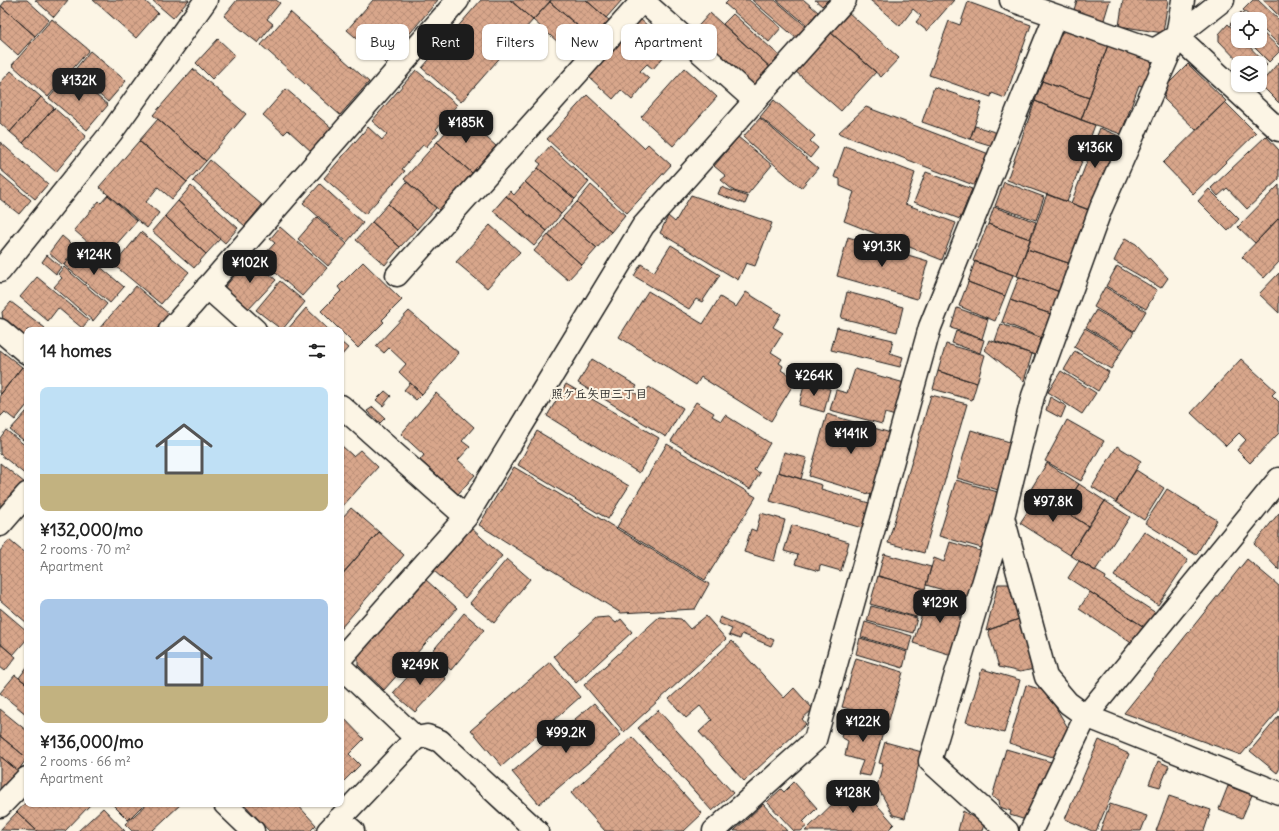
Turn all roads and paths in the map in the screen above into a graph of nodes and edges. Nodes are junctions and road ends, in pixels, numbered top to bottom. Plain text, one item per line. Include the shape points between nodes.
1 (206, 0) edge
2 (458, 0) edge
3 (643, 0) edge
4 (845, 0) edge
5 (1011, 0) edge
6 (1183, 0) edge
7 (1223, 0) edge
8 (1055, 17) junction
9 (1177, 36) junction
10 (755, 101) junction
11 (1279, 130) edge
12 (0, 271) edge
13 (397, 275) dead end
14 (207, 288) junction
15 (173, 327) edge
16 (252, 327) edge
17 (0, 330) edge
18 (24, 350) edge
19 (344, 409) edge
20 (1279, 479) edge
21 (24, 497) edge
22 (466, 517) junction
23 (1003, 517) junction
24 (0, 525) edge
25 (344, 655) edge
26 (344, 670) edge
27 (1086, 716) junction
28 (416, 738) junction
29 (24, 781) edge
30 (1279, 793) edge
31 (0, 806) edge
32 (228, 807) edge
33 (340, 827) edge
34 (253, 831) edge
35 (537, 831) edge
36 (714, 831) edge
37 (1008, 831) edge
38 (1031, 831) edge

1 - 12 street via 111,133
2 - 14 street
3 - 10 street
3 - 13 street
4 - 10 street
5 - 8 street
6 - 9 street
7 - 9 street
8 - 9 street via 1154,50
8 - 36 street via 930,327 815,740
9 - 11 street
9 - 23 street via 1101,208 1035,388
10 - 22 street via 643,226
14 - 15 street
14 - 16 street
17 - 18 street
19 - 22 street
20 - 27 street
21 - 24 street
22 - 25 street
23 - 27 street via 1046,677 1068,704
23 - 37 street via 930,762
26 - 28 street
27 - 30 street
27 - 38 street
28 - 33 street
28 - 35 street via 427,736 440,741
29 - 31 street
32 - 34 street

